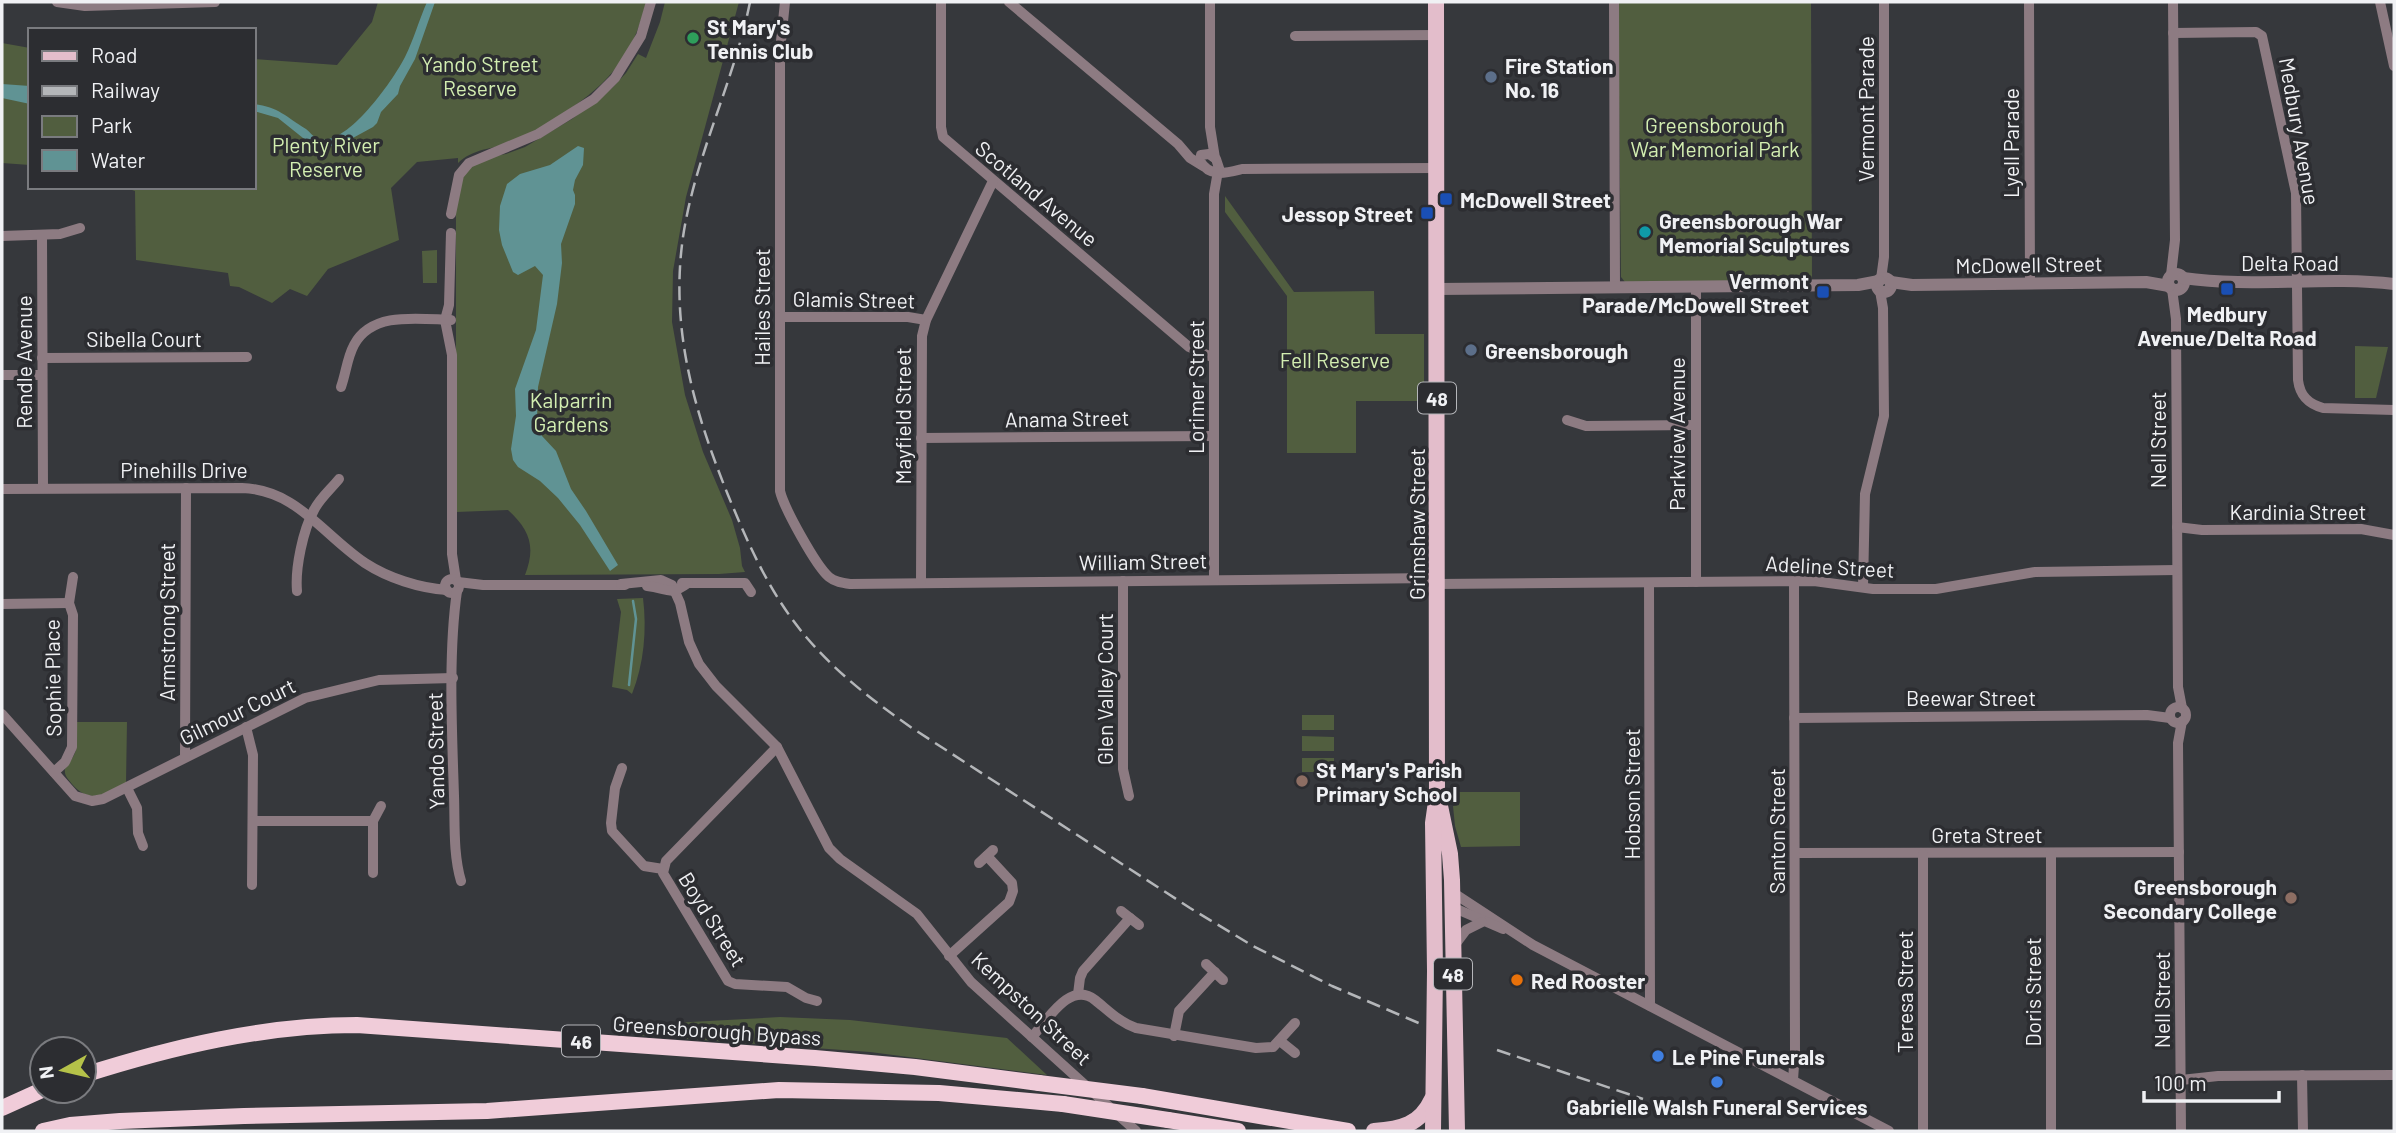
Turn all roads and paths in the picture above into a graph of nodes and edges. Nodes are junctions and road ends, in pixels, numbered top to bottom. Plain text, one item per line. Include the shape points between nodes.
1 (57, 2) edge
2 (215, 2) edge
3 (651, 2) edge
4 (785, 2) edge
5 (941, 2) edge
6 (1009, 2) edge
7 (1210, 2) edge
8 (1436, 2) edge
9 (1614, 2) edge
10 (1884, 2) edge
11 (2029, 2) edge
12 (2173, 2) edge
13 (2380, 2) edge
14 (151, 3) edge
15 (2174, 33) junction
16 (1436, 35) junction
17 (1295, 36) dead end
18 (2394, 66) edge
19 (1211, 165) junction
20 (1436, 168) junction
21 (992, 181) junction
22 (80, 228) dead end
23 (41, 235) junction
24 (2, 236) edge
25 (2394, 278) edge
26 (2297, 281) junction
27 (2367, 281) junction
28 (2176, 282) junction
29 (2030, 284) junction
30 (2394, 284) edge
31 (1884, 285) junction
32 (1615, 287) junction
33 (1696, 287) junction
34 (1437, 289) junction
35 (780, 317) junction
36 (448, 320) junction
37 (926, 320) junction
38 (247, 357) dead end
39 (42, 358) junction
40 (1214, 358) junction
41 (2, 375) edge
42 (42, 375) junction
43 (341, 387) dead end
44 (2394, 410) edge
45 (1567, 420) dead end
46 (1695, 425) junction
47 (1214, 436) junction
48 (921, 438) junction
49 (339, 479) dead end
50 (43, 488) junction
51 (186, 488) junction
52 (2, 489) edge
53 (310, 518) junction
54 (2177, 530) junction
55 (2394, 535) edge
56 (2177, 570) junction
57 (73, 576) dead end
58 (1123, 580) junction
59 (1214, 580) junction
60 (1437, 581) junction
61 (1696, 582) junction
62 (1794, 582) junction
63 (745, 583) dead end
64 (921, 583) junction
65 (1649, 583) junction
66 (850, 584) joint
67 (452, 586) junction
68 (1863, 587) junction
69 (673, 591) junction
70 (298, 592) dead end
71 (69, 603) junction
72 (2, 604) edge
73 (453, 678) junction
74 (2, 714) edge
75 (2175, 714) junction
76 (1794, 718) junction
77 (257, 721) junction
78 (246, 727) junction
79 (777, 747) junction
80 (253, 755) junction
81 (185, 757) junction
82 (622, 768) dead end
83 (54, 772) junction
84 (127, 788) junction
85 (1437, 795) junction
86 (1129, 796) dead end
87 (381, 806) dead end
88 (253, 821) junction
89 (373, 821) junction
90 (143, 846) dead end
91 (2179, 852) junction
92 (1795, 853) junction
93 (2051, 853) junction
94 (1923, 854) junction
95 (987, 856) dead end
96 (663, 869) junction
97 (373, 873) dead end
98 (461, 881) dead end
99 (252, 885) dead end
100 (1434, 892) junction
101 (1452, 899) junction
102 (1121, 911) dead end
103 (1130, 918) junction
104 (1482, 922) junction
105 (1139, 925) dead end
106 (1510, 932) junction
107 (1452, 948) junction
108 (949, 956) junction
109 (1206, 964) dead end
110 (1078, 994) junction
111 (817, 1001) dead end
112 (1650, 1006) junction
113 (1295, 1023) dead end
114 (1174, 1035) junction
115 (1032, 1037) junction
116 (1280, 1041) junction
117 (1295, 1053) dead end
118 (98, 1070) edge
119 (2302, 1075) junction
120 (2394, 1075) edge
121 (2180, 1077) junction
122 (1793, 1080) junction
123 (1434, 1094) junction
124 (28, 1096) edge
125 (1456, 1097) junction
126 (2, 1108) edge
127 (43, 1131) edge
128 (1136, 1131) edge
129 (1238, 1131) edge
130 (1348, 1131) edge
131 (1374, 1131) edge
132 (1433, 1131) edge
133 (1457, 1131) edge
134 (1468, 1131) edge
135 (1889, 1131) edge
136 (1923, 1131) edge
137 (2051, 1131) edge
138 (2181, 1131) edge
139 (2303, 1131) edge

1 - 14 street via 85,6
2 - 14 street
3 - 36 street, Yando Street via 634,52 606,88 538,134 475,159 463,170 455,184 451,214
4 - 35 street, Hailes Street via 780,51
5 - 21 street, Scotland Avenue via 941,131 946,141
6 - 19 street via 1190,158
7 - 19 street, Lorimer Street
8 - 16 main road, Grimshaw Street / 48
9 - 32 street
10 - 31 street, Vermont Parade
11 - 29 street, Lyell Parade
12 - 15 street, Nell Street
13 - 18 street
15 - 26 street, Medbury Avenue via 2256,32 2263,36 2295,185
15 - 28 street, Nell Street
16 - 17 street
16 - 20 main road, Grimshaw Street / 48
19 - 20 street via 1242,169
19 - 40 street, Lorimer Street
20 - 34 main road, Grimshaw Street / 48
21 - 37 street, Mayfield Street
21 - 40 street, Scotland Avenue via 1189,347
22 - 23 street
23 - 24 street
23 - 39 street, Rendle Avenue
25 - 27 street, Delta Road
26 - 27 street, Delta Road
26 - 28 street, Delta Road
26 - 44 street, Medbury Avenue via 2298,380 2304,397 2323,408
27 - 30 street, Delta Road
28 - 29 street, McDowell Street
28 - 54 street, Nell Street
29 - 31 street, McDowell Street
31 - 33 street, McDowell Street
31 - 68 street, Vermont Parade via 1884,416 1865,494
32 - 33 street, McDowell Street
32 - 34 street, McDowell Street
33 - 46 street, Parkview Avenue
34 - 60 main road, Grimshaw Street / 48
35 - 37 street, Glamis Street
35 - 66 street, Hailes Street via 781,496 822,570 832,579
36 - 43 street via 391,320 369,328 353,346
36 - 67 street, Yando Street
37 - 48 street, Mayfield Street via 921,348
38 - 39 street, Sibella Court
39 - 42 street, Rendle Avenue
40 - 47 street, Lorimer Street
41 - 42 street
42 - 50 street, Rendle Avenue
45 - 46 street via 1586,426
46 - 61 street, Parkview Avenue
47 - 48 street, Anama Street
47 - 59 street, Lorimer Street
48 - 64 street, Mayfield Street
49 - 53 street
50 - 51 street, Pinehills Drive
50 - 52 street, Pinehills Drive
51 - 53 street, Pinehills Drive via 262,489 282,496
51 - 81 street, Armstrong Street
53 - 67 street, Pinehills Drive via 365,563 396,579
53 - 70 street via 298,564
54 - 55 street, Kardinia Street via 2361,529
54 - 56 street, Nell Street
56 - 68 street, Adeline Street via 2035,572 1936,589
56 - 75 street, Nell Street
57 - 71 street, Sophie Place
58 - 59 street, William Street
58 - 64 street, William Street
58 - 86 street, Glen Valley Court via 1123,769
59 - 60 street, William Street
60 - 65 street, Adeline Street
60 - 85 main road, Grimshaw Street / 48
61 - 62 street, Adeline Street
61 - 65 street, Adeline Street
62 - 68 street, Adeline Street
62 - 76 street, Santon Street
63 - 69 street, Pinehills Drive via 681,583
64 - 66 street, William Street
65 - 112 street, Hobson Street
67 - 69 street, Pinehills Drive via 621,584
67 - 73 street, Yando Street
69 - 79 street, Kempston Street via 705,673
71 - 72 street
71 - 83 street, Sophie Place via 73,615 72,747
73 - 77 street, Gilmour Court via 371,681 299,701
73 - 98 street, Yando Street
74 - 83 street
75 - 76 street, Beewar Street
75 - 91 street, Nell Street
76 - 92 street, Santon Street
77 - 78 street, Gilmour Court
77 - 80 street
78 - 80 street
78 - 81 street, Gilmour Court
79 - 96 street, Boyd Street
79 - 108 street, Kempston Street via 829,848 917,914
80 - 88 street
81 - 84 street, Gilmour Court
82 - 96 street via 615,788 612,831 644,866
83 - 84 street, Gilmour Court via 84,800 98,800
84 - 90 street via 137,808
85 - 100 main road, Grimshaw Street / 48
85 - 101 main road, Grimshaw Street / 48 via 1450,854
87 - 89 street
88 - 89 street
88 - 99 street
89 - 97 street
91 - 93 street, Greta Street
91 - 121 street, Nell Street
92 - 94 street, Greta Street
92 - 122 street, Santon Street
93 - 94 street, Greta Street
93 - 137 street, Doris Street
94 - 136 street, Teresa Street
95 - 108 street via 1012,883 1012,897
96 - 111 street, Boyd Street via 728,981 787,988
100 - 101 main road
100 - 123 main road, Grimshaw Street / 48
101 - 104 street
101 - 106 street via 1479,908
101 - 107 main road, Grimshaw Street / 48
102 - 103 street
103 - 105 street
103 - 110 street via 1081,974
104 - 106 street
104 - 107 street via 1466,930
106 - 112 street
107 - 125 main road, Grimshaw Street / 48
108 - 115 street, Kempston Street
109 - 114 street via 1219,976 1179,1011
110 - 114 street via 1090,997 1127,1025
110 - 115 street via 1065,1000
112 - 122 street
113 - 116 street
114 - 116 street via 1263,1049
115 - 128 street, Kempston Street
116 - 117 street
118 - 130 highway, Greensborough Bypass / 46, bridge via 270,1030 357,1025 915,1067 1142,1096
119 - 120 street
119 - 121 street
119 - 139 street
121 - 138 street, Nell Street
122 - 135 street
123 - 131 main road via 1413,1123
123 - 132 main road, Grimshaw Street / 48
124 - 126 highway
125 - 133 main road, Grimshaw Street / 48
125 - 134 main road
127 - 129 highway, bridge via 121,1121 527,1110 818,1090 973,1095

